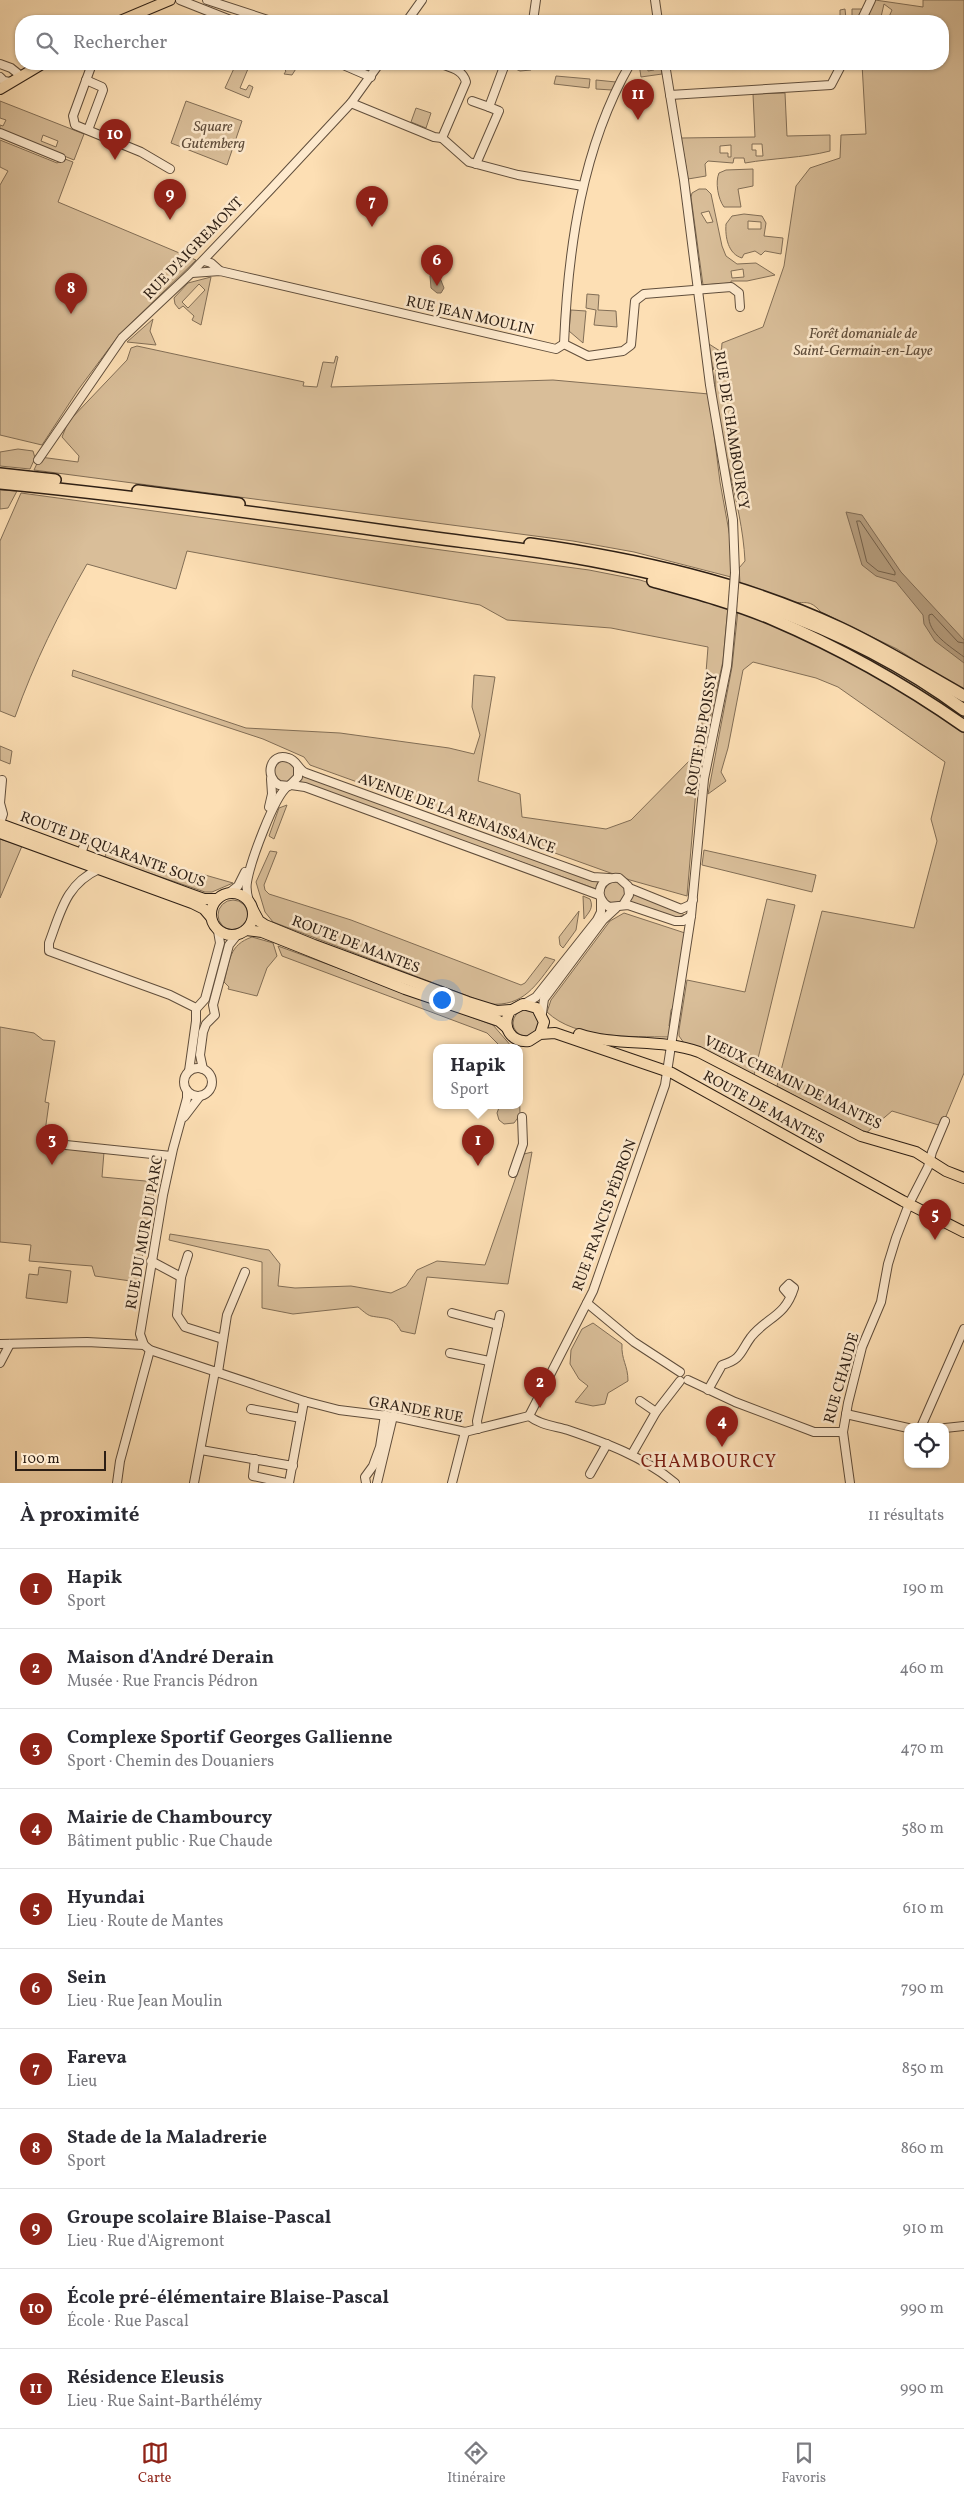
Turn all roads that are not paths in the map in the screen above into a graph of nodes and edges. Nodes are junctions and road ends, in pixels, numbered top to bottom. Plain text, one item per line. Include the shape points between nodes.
1 (170, 0) edge
2 (180, 0) edge
3 (207, 0) edge
4 (422, 0) edge
5 (536, 0) edge
6 (655, 0) edge
7 (871, 0) edge
8 (134, 15) edge
9 (219, 15) edge
10 (253, 15) edge
11 (411, 15) edge
12 (534, 15) edge
13 (657, 15) edge
14 (864, 15) edge
15 (0, 64) edge
16 (32, 70) edge
17 (90, 70) edge
18 (356, 70) edge
19 (375, 70) edge
20 (456, 70) edge
21 (503, 70) edge
22 (627, 70) edge
23 (666, 70) edge
24 (839, 70) edge
25 (0, 76) edge
26 (22, 76) junction
27 (371, 76) junction
28 (86, 80) junction
29 (11, 82) junction
30 (0, 89) edge
31 (670, 95) junction
32 (472, 101) dead end
33 (351, 103) junction
34 (489, 107) junction
35 (88, 130) junction
36 (0, 133) edge
37 (442, 138) junction
38 (61, 158) dead end
39 (476, 164) junction
40 (170, 169) dead end
41 (583, 186) junction
42 (206, 261) junction
43 (207, 270) junction
44 (220, 271) junction
45 (190, 274) junction
46 (698, 291) junction
47 (740, 307) dead end
48 (564, 344) junction
49 (38, 460) dead end
50 (0, 474) edge
51 (0, 482) edge
52 (567, 557) junction
53 (735, 573) joint
54 (964, 697) edge
55 (964, 710) edge
56 (964, 726) edge
57 (298, 768) junction
58 (271, 779) junction
59 (2, 780) dead end
60 (290, 785) junction
61 (0, 824) edge
62 (0, 833) edge
63 (86, 839) dead end
64 (80, 858) junction
65 (98, 869) junction
66 (83, 876) junction
67 (609, 878) junction
68 (629, 888) junction
69 (229, 893) junction
70 (600, 898) junction
71 (216, 899) junction
72 (693, 900) junction
73 (251, 906) junction
74 (619, 906) junction
75 (210, 916) junction
76 (691, 916) junction
77 (218, 931) junction
78 (242, 933) junction
79 (204, 1002) junction
80 (524, 1004) junction
81 (213, 1005) junction
82 (196, 1008) junction
83 (512, 1010) junction
84 (543, 1017) junction
85 (507, 1028) junction
86 (540, 1034) junction
87 (671, 1044) junction
88 (203, 1069) junction
89 (189, 1071) junction
90 (666, 1072) junction
91 (187, 1091) junction
92 (200, 1096) junction
93 (522, 1117) dead end
94 (945, 1121) dead end
95 (180, 1123) junction
96 (47, 1143) dead end
97 (171, 1156) junction
98 (929, 1160) junction
99 (513, 1173) dead end
100 (964, 1178) edge
101 (909, 1204) junction
102 (964, 1232) edge
103 (188, 1255) dead end
104 (151, 1261) junction
105 (245, 1272) dead end
106 (181, 1276) junction
107 (790, 1296) dead end
108 (587, 1302) junction
109 (452, 1313) dead end
110 (500, 1315) dead end
111 (498, 1325) junction
112 (964, 1329) edge
113 (224, 1339) junction
114 (0, 1344) edge
115 (10, 1344) junction
116 (147, 1348) junction
117 (450, 1353) dead end
118 (489, 1361) junction
119 (0, 1363) edge
120 (216, 1371) junction
121 (684, 1381) junction
122 (708, 1390) junction
123 (304, 1401) junction
124 (640, 1401) dead end
125 (251, 1409) dead end
126 (656, 1412) junction
127 (846, 1414) junction
128 (389, 1416) junction
129 (529, 1416) junction
130 (301, 1418) junction
131 (923, 1423) edge
132 (964, 1426) edge
133 (904, 1427) edge
134 (949, 1428) edge
135 (478, 1429) junction
136 (465, 1432) junction
137 (843, 1432) junction
138 (607, 1444) junction
139 (201, 1450) junction
140 (632, 1454) junction
141 (255, 1459) junction
142 (293, 1466) junction
143 (590, 1474) dead end
144 (269, 1481) edge
145 (117, 1483) edge
146 (194, 1483) edge
147 (288, 1483) edge
148 (366, 1483) edge
149 (376, 1483) edge
150 (452, 1483) edge
151 (675, 1483) edge
152 (850, 1483) edge

1 - 8 main road
2 - 9 street
3 - 10 street
4 - 11 street
5 - 12 street
6 - 13 street
7 - 14 street
15 - 26 street
16 - 26 main road
17 - 28 street
18 - 27 street
19 - 27 street, RUE D'AIGREMONT
20 - 37 street via 464,75 466,82
21 - 34 street
22 - 41 street via 614,95
23 - 31 street, RUE DE CHAMBOURCY
24 - 31 street via 832,85
25 - 29 street
26 - 29 main road
27 - 33 street, RUE D'AIGREMONT
28 - 35 street via 73,122
28 - 35 street via 102,86 104,90
29 - 30 main road
31 - 46 street, RUE DE CHAMBOURCY
32 - 34 street
33 - 37 street
33 - 42 street, RUE D'AIGREMONT via 212,250
34 - 39 street via 499,110
35 - 40 street via 141,152
36 - 38 street
37 - 39 street via 469,162
39 - 41 street
41 - 48 street via 570,258
42 - 43 street
42 - 44 street
42 - 45 street, RUE D'AIGREMONT
43 - 44 street, RUE JEAN MOULIN
43 - 45 street, RUE JEAN MOULIN
44 - 48 street, RUE JEAN MOULIN via 556,349
45 - 49 street, RUE D'AIGREMONT via 122,338
46 - 47 street via 736,289
46 - 48 street via 639,296 631,345 623,351 588,356
46 - 53 street, RUE DE CHAMBOURCY via 733,520
50 - 54 highway via 333,516 628,559 699,576 789,607 840,628
51 - 52 highway
52 - 55 highway via 628,567 696,584 786,615 837,636 894,666
52 - 56 highway via 582,564 700,594 771,619 890,677
53 - 72 street, ROUTE DE POISSY, bridge via 727,666 704,779
57 - 58 street via 291,759 279,758 270,766
57 - 60 street via 298,778
57 - 67 street, AVENUE DE LA RENAISSANCE via 592,877
58 - 60 street via 279,785
58 - 69 street via 272,794 256,844 242,880
59 - 61 street via 0,803 3,814
60 - 70 street, AVENUE DE LA RENAISSANCE via 305,787
60 - 73 street via 278,796 255,856 247,882
61 - 64 main road, ROUTE DE QUARANTE SOUS
62 - 64 main road, ROUTE DE QUARANTE SOUS
63 - 64 street
64 - 65 main road
64 - 66 street
64 - 71 main road, ROUTE DE QUARANTE SOUS via 200,898
65 - 66 street
65 - 75 main road via 192,903
66 - 82 street via 67,894 49,950 170,995
67 - 68 street via 621,879
67 - 70 street via 602,884
68 - 72 street via 681,909
68 - 74 street via 628,898
69 - 71 main road
69 - 73 main road via 240,894
70 - 74 street via 609,906
70 - 80 street via 601,912 591,927 534,999
71 - 75 main road
72 - 76 street, ROUTE DE POISSY
73 - 78 main road via 253,920
73 - 83 main road, ROUTE DE MANTES via 266,925 314,945 468,1002 497,1011
74 - 76 street via 634,906 675,921
74 - 84 street via 603,920 544,999
75 - 77 main road
76 - 87 street, ROUTE DE POISSY
77 - 78 main road via 227,935
77 - 79 street via 220,943
78 - 81 street via 229,945
78 - 85 main road, ROUTE DE MANTES via 262,932 388,982 499,1021
79 - 81 street
79 - 82 street
80 - 83 main road
80 - 84 main road via 534,1006
81 - 88 street via 215,1015 203,1032 200,1058
82 - 89 street
83 - 85 main road via 507,1017
84 - 86 main road
84 - 87 main road, VIEUX CHEMIN DE MANTES via 587,1036 605,1040
85 - 86 main road via 513,1038 522,1042 531,1041
86 - 90 main road, ROUTE DE MANTES via 558,1033
87 - 90 street, ROUTE DE POISSY
87 - 98 main road, VIEUX CHEMIN DE MANTES via 699,1052 861,1136 916,1152
88 - 89 street
88 - 92 street via 211,1076 212,1084 208,1092
89 - 91 street via 183,1080
90 - 101 main road, ROUTE DE MANTES
90 - 108 street, RUE FRANCIS PÉDRON via 665,1085
91 - 92 street
91 - 95 street, RUE DU MUR DU PARC
92 - 95 street, RUE DU MUR DU PARC
93 - 99 street via 523,1144
94 - 98 street, RUE CHAUDE
95 - 97 street, RUE DU MUR DU PARC
96 - 97 street
97 - 104 street, RUE DU MUR DU PARC
98 - 100 main road, VIEUX CHEMIN DE MANTES
98 - 101 street, RUE CHAUDE
101 - 102 main road, ROUTE DE MANTES
101 - 127 street, RUE CHAUDE via 888,1264 881,1302 862,1347
103 - 106 street
104 - 106 street
104 - 116 street, RUE DU MUR DU PARC via 140,1328
105 - 113 street via 230,1306
106 - 113 street via 177,1309 180,1321 186,1327
107 - 122 street via 784,1309 752,1336 741,1355 722,1365
108 - 121 street, RUE CHAUDE via 634,1342 680,1372 688,1373
108 - 129 street, RUE FRANCIS PÉDRON
109 - 111 street
110 - 111 street
111 - 118 street
112 - 131 street
113 - 120 street
114 - 115 street, GRANDE RUE
115 - 116 street, GRANDE RUE via 87,1342
115 - 119 street
116 - 120 street, GRANDE RUE
116 - 145 street
117 - 118 street
118 - 135 street
120 - 123 street, GRANDE RUE
120 - 139 street
121 - 122 street, RUE CHAUDE
121 - 126 street
122 - 137 street, RUE CHAUDE via 814,1432
123 - 128 street, GRANDE RUE via 339,1410
123 - 130 street
124 - 126 street
125 - 130 street
126 - 140 street
127 - 133 street
127 - 137 street, RUE CHAUDE
128 - 136 street, GRANDE RUE
128 - 148 street via 373,1466 365,1477
128 - 149 street
129 - 135 street, GRANDE RUE
129 - 138 street
130 - 142 street
132 - 134 street
135 - 136 street, GRANDE RUE
136 - 150 street
137 - 152 street
138 - 140 street
138 - 143 street
139 - 141 street
139 - 146 street
140 - 151 street
141 - 142 street
141 - 144 street via 253,1476
142 - 147 street
144 - 147 street

